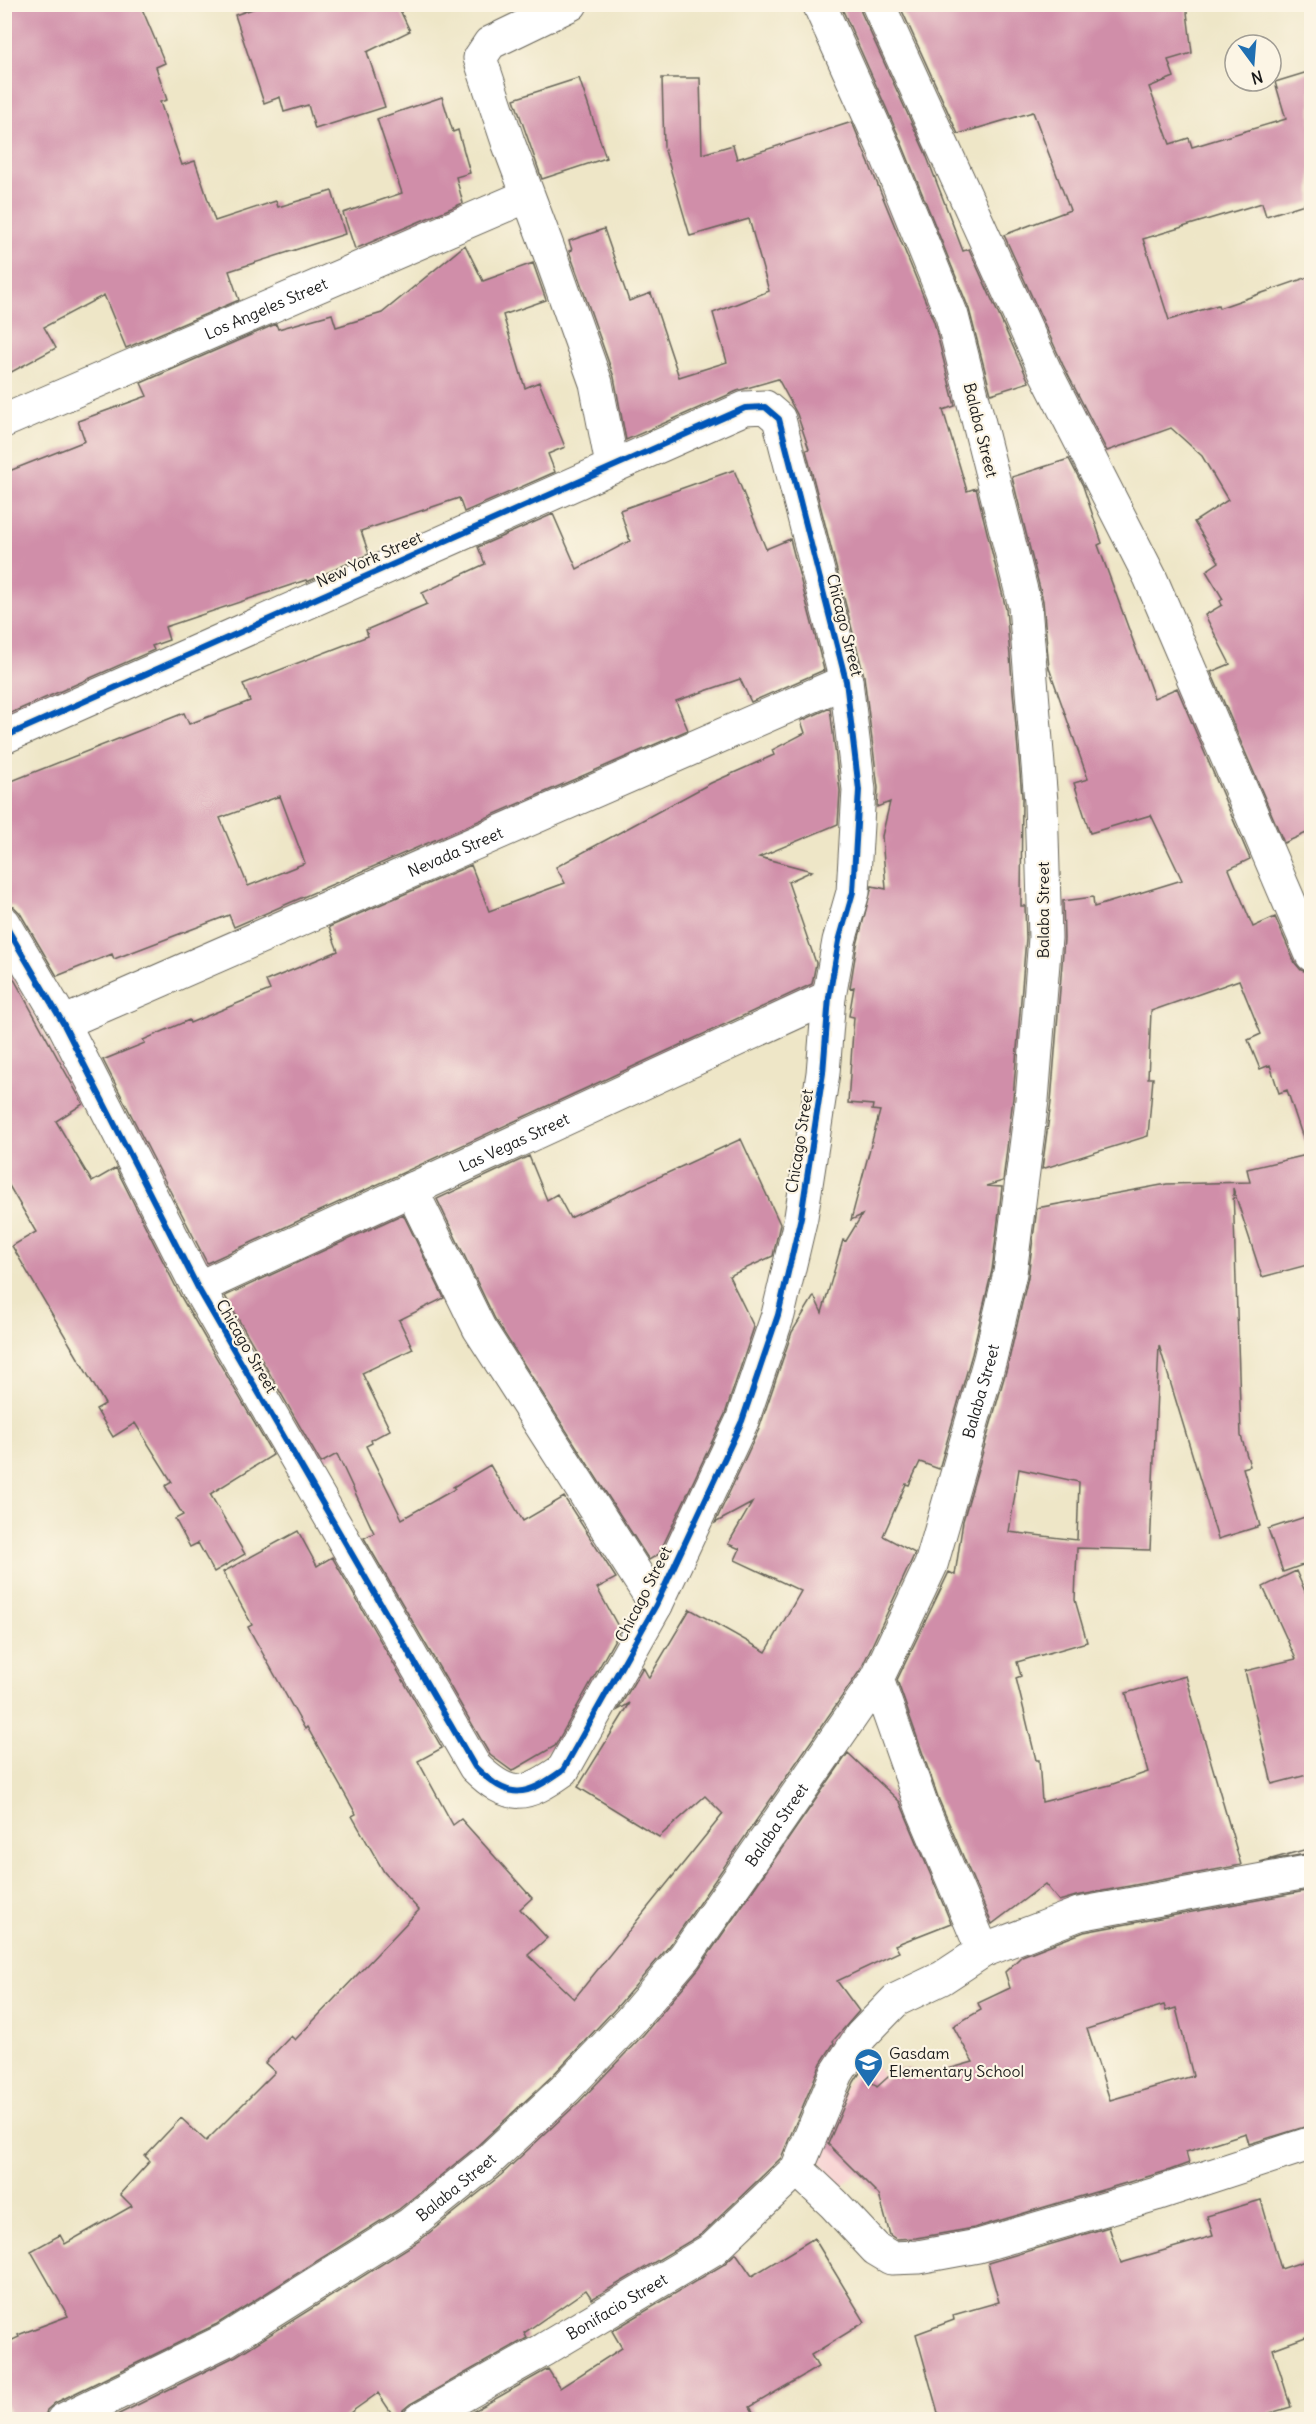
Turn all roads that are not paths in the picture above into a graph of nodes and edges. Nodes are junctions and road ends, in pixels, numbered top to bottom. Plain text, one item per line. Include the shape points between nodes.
1 (571, 4) edge
2 (819, 4) edge
3 (878, 4) edge
4 (527, 196) junction
5 (745, 408) joint
6 (4, 421) edge
7 (612, 465) junction
8 (846, 681) junction
9 (4, 737) edge
10 (4, 922) edge
11 (1311, 955) edge
12 (829, 998) junction
13 (63, 1023) junction
14 (411, 1189) junction
15 (198, 1288) junction
16 (656, 1605) junction
17 (877, 1679) junction
18 (1311, 1871) edge
19 (982, 1951) junction
20 (1311, 2143) edge
21 (796, 2169) junction
22 (63, 2420) edge
23 (419, 2420) edge

1 - 4 street via 490,43 480,58
2 - 17 street, Balaba Street via 883,146 952,316 1025,606 1041,802 1045,938 1032,1100 1010,1274 932,1565
3 - 11 street via 1046,373 1150,577
4 - 6 street, Los Angeles Street
4 - 7 street via 596,383
5 - 7 street, New York Street
5 - 8 street, Chicago Street via 765,407 779,419
7 - 9 street, New York Street
8 - 12 street, Chicago Street via 859,790 853,892
8 - 13 street, Nevada Street
10 - 13 street, Chicago Street
12 - 14 street, Las Vegas Street
12 - 16 street, Chicago Street via 823,1073 801,1217 778,1315 742,1421
13 - 15 street, Chicago Street
14 - 15 street, Las Vegas Street
14 - 16 street via 478,1328
15 - 16 street, Chicago Street via 475,1767 492,1784 531,1791 562,1770
17 - 19 street via 922,1807
17 - 22 street, Balaba Street via 684,1956 573,2081 488,2162 409,2225 226,2340
18 - 19 street via 1079,1914
19 - 21 street via 942,1978 896,2000 861,2036 837,2073
20 - 21 street via 978,2246 918,2257 891,2258 876,2249
21 - 23 street, Bonifacio Street via 713,2249

